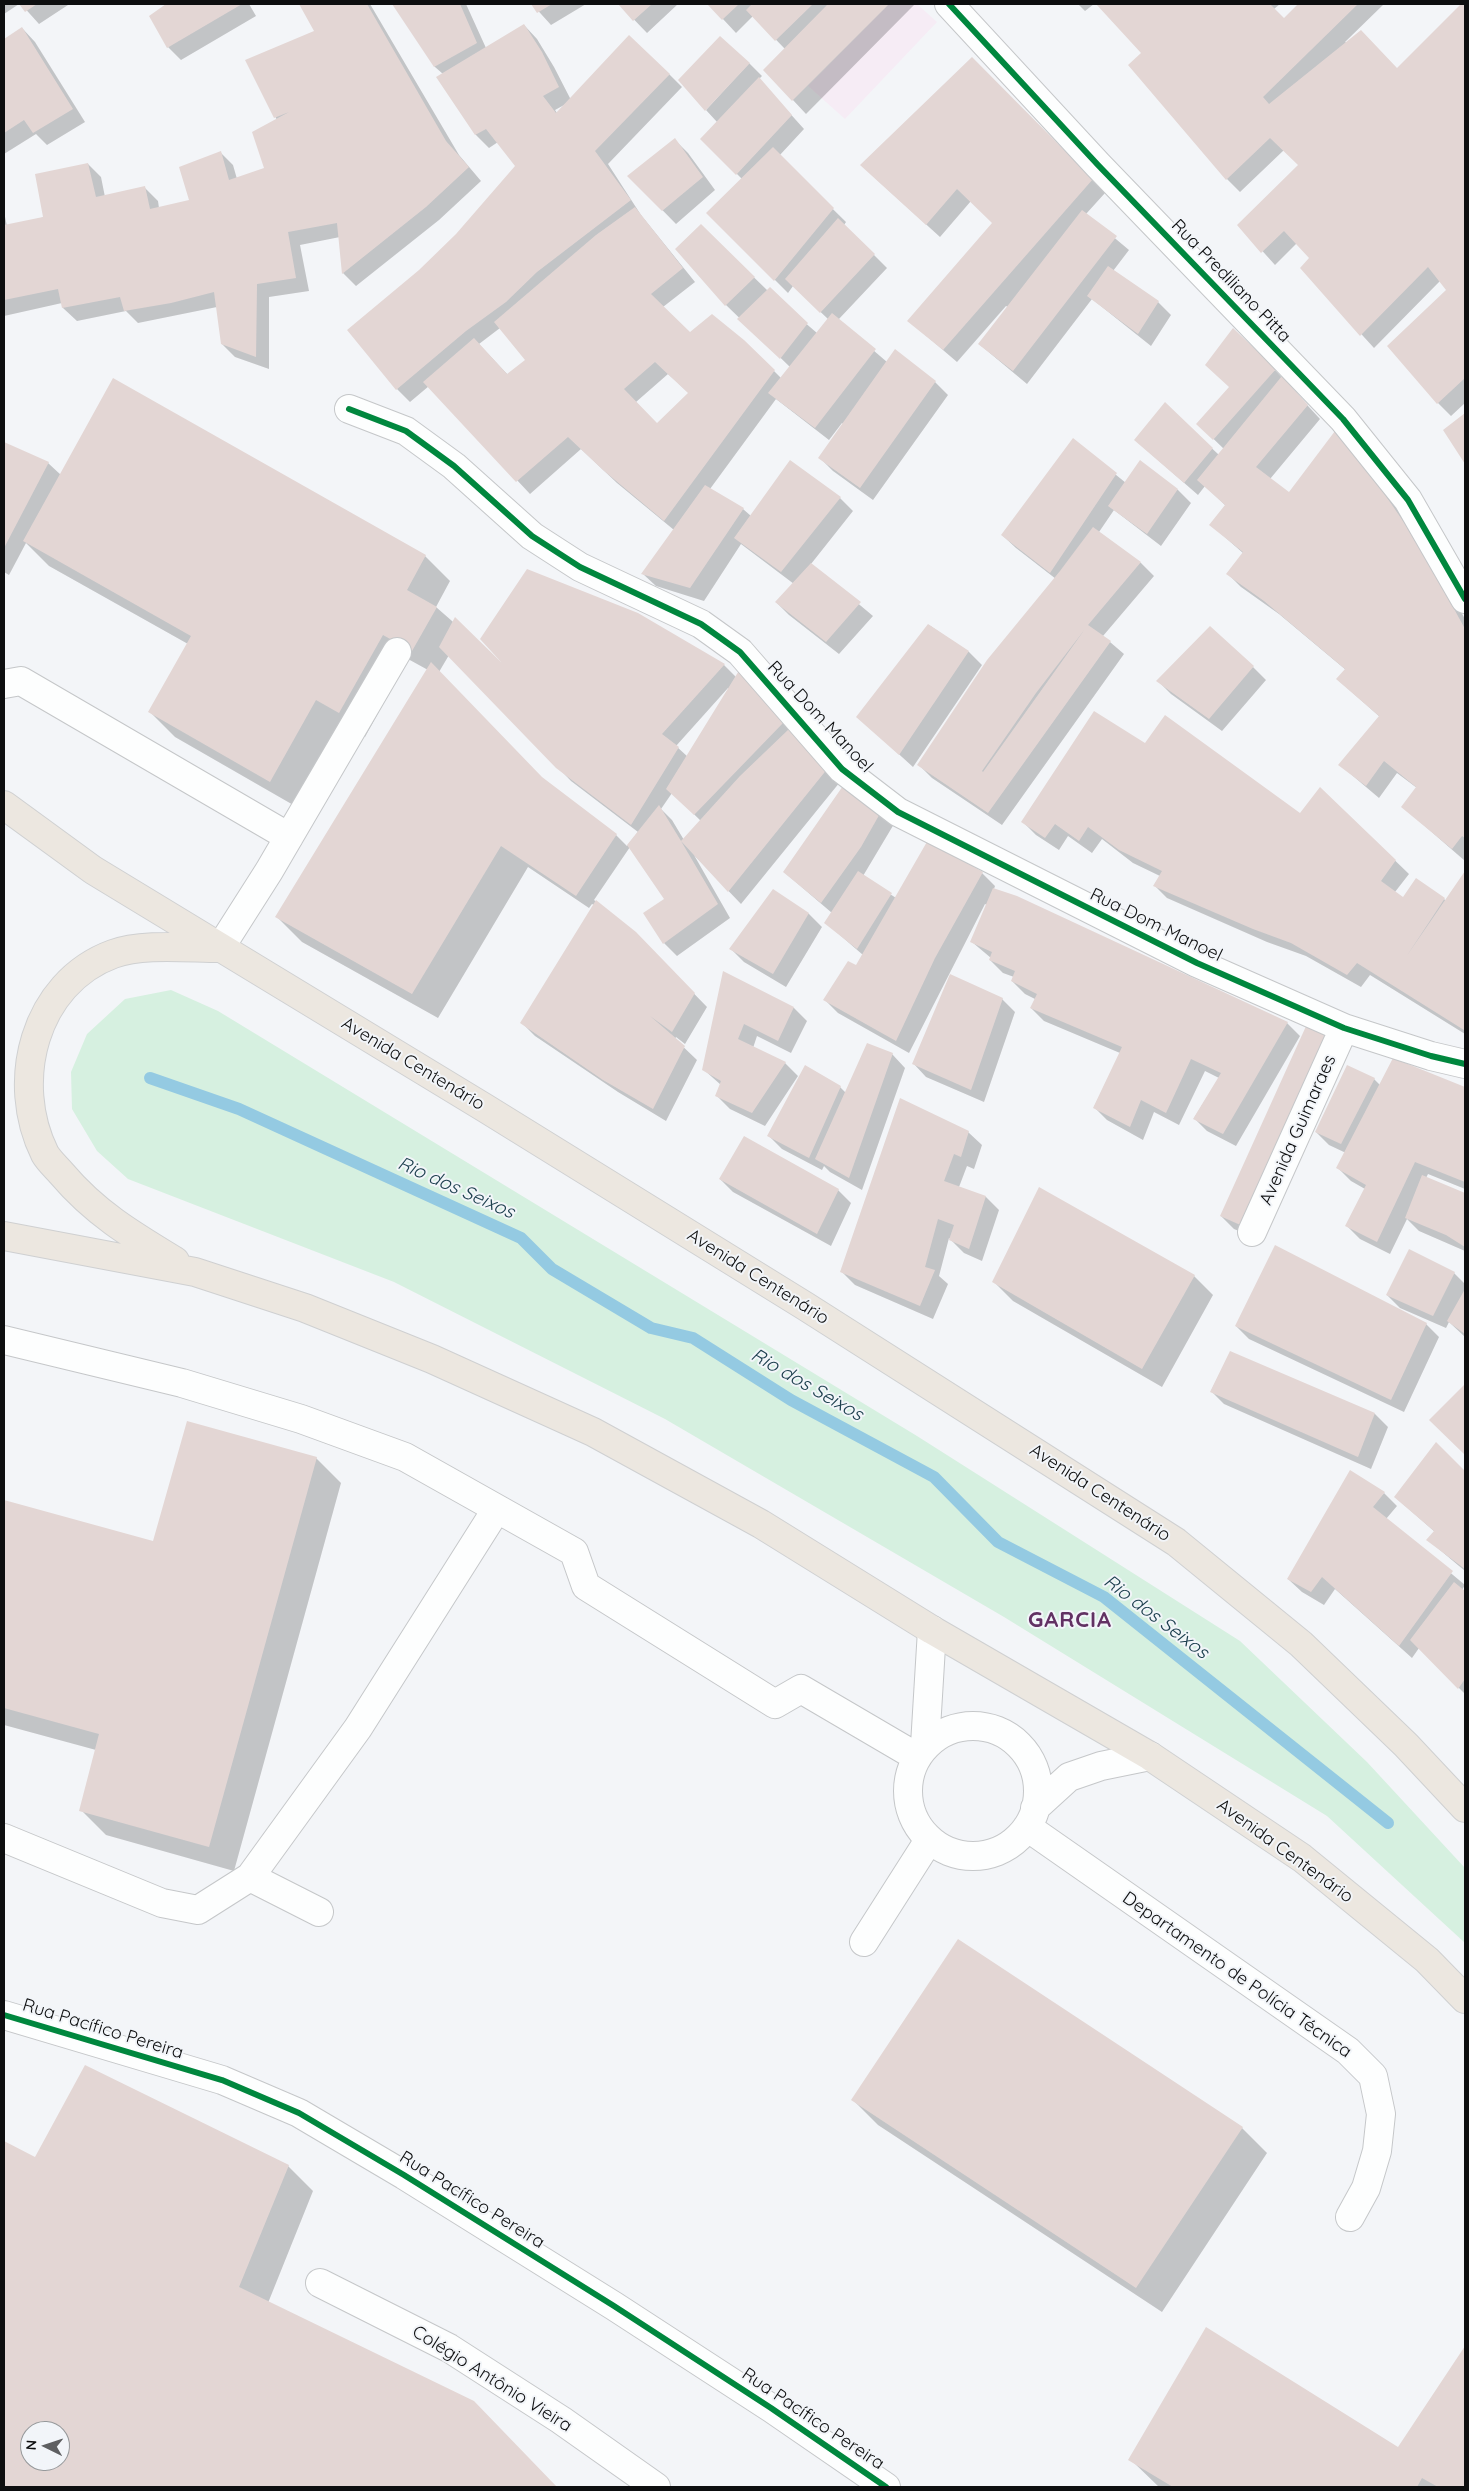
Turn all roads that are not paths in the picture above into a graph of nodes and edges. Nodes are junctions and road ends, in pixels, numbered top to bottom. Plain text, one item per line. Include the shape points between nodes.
1 (949, 4) edge
2 (349, 410) dead end
3 (1465, 599) edge
4 (397, 652) dead end
5 (4, 684) edge
6 (4, 805) edge
7 (289, 837) junction
8 (220, 948) junction
9 (1344, 1028) junction
10 (1465, 1064) edge
11 (1252, 1232) dead end
12 (4, 1236) edge
13 (194, 1272) junction
14 (4, 1340) edge
15 (496, 1510) junction
16 (932, 1630) junction
17 (921, 1751) junction
18 (1150, 1756) junction
19 (1465, 1808) edge
20 (1031, 1818) junction
21 (4, 1838) edge
22 (929, 1840) junction
23 (250, 1877) junction
24 (319, 1912) dead end
25 (864, 1942) dead end
26 (1465, 1999) edge
27 (4, 2015) edge
28 (1350, 2217) dead end
29 (320, 2283) dead end
30 (656, 2487) edge
31 (886, 2487) edge

1 - 3 street, Rua Prediliano Pitta via 1105,172 1343,419 1408,500
2 - 9 street, Rua Dom Manoel via 406,431 454,466 532,536 580,567 701,624 740,652 842,769 898,812 1197,963
4 - 7 street
5 - 7 street via 22,680
6 - 8 main road, Avenida Centenário via 93,870
7 - 8 street
8 - 13 main road via 155,947 114,953 80,971 55,996 37,1030 29,1067 30,1108 46,1155 83,1199 116,1225
8 - 19 main road, Avenida Centenário via 814,1311 1176,1542 1301,1644 1406,1745
9 - 10 street, Rua Dom Manoel
9 - 11 street, Avenida Guimaraes
12 - 13 main road, Avenida Centenário
13 - 16 main road, Avenida Centenário via 305,1308 432,1359 593,1432 761,1524
14 - 15 street via 182,1384 301,1419 405,1456
15 - 17 street via 574,1552 586,1586 775,1704 801,1689
15 - 23 street via 358,1728
16 - 17 street
16 - 18 main road, Avenida Centenário
17 - 20 street via 942,1733 964,1726 984,1727 1004,1734 1021,1747 1033,1766 1038,1787
17 - 22 street via 910,1774 907,1792 910,1810
18 - 20 street via 1068,1777
18 - 26 main road, Avenida Centenário via 1302,1858 1427,1960
20 - 22 street via 1012,1843 992,1853 970,1856 948,1851
20 - 28 street, Departamento de Polícia Técnica via 1348,2051 1373,2076 1381,2114 1377,2151 1366,2188
21 - 23 street via 162,1903 198,1910
22 - 25 street
23 - 24 street
27 - 31 street, Rua Pacífico Pereira via 222,2080 299,2113 614,2306
29 - 30 street, Colégio Antônio Vieira via 449,2348 561,2420

